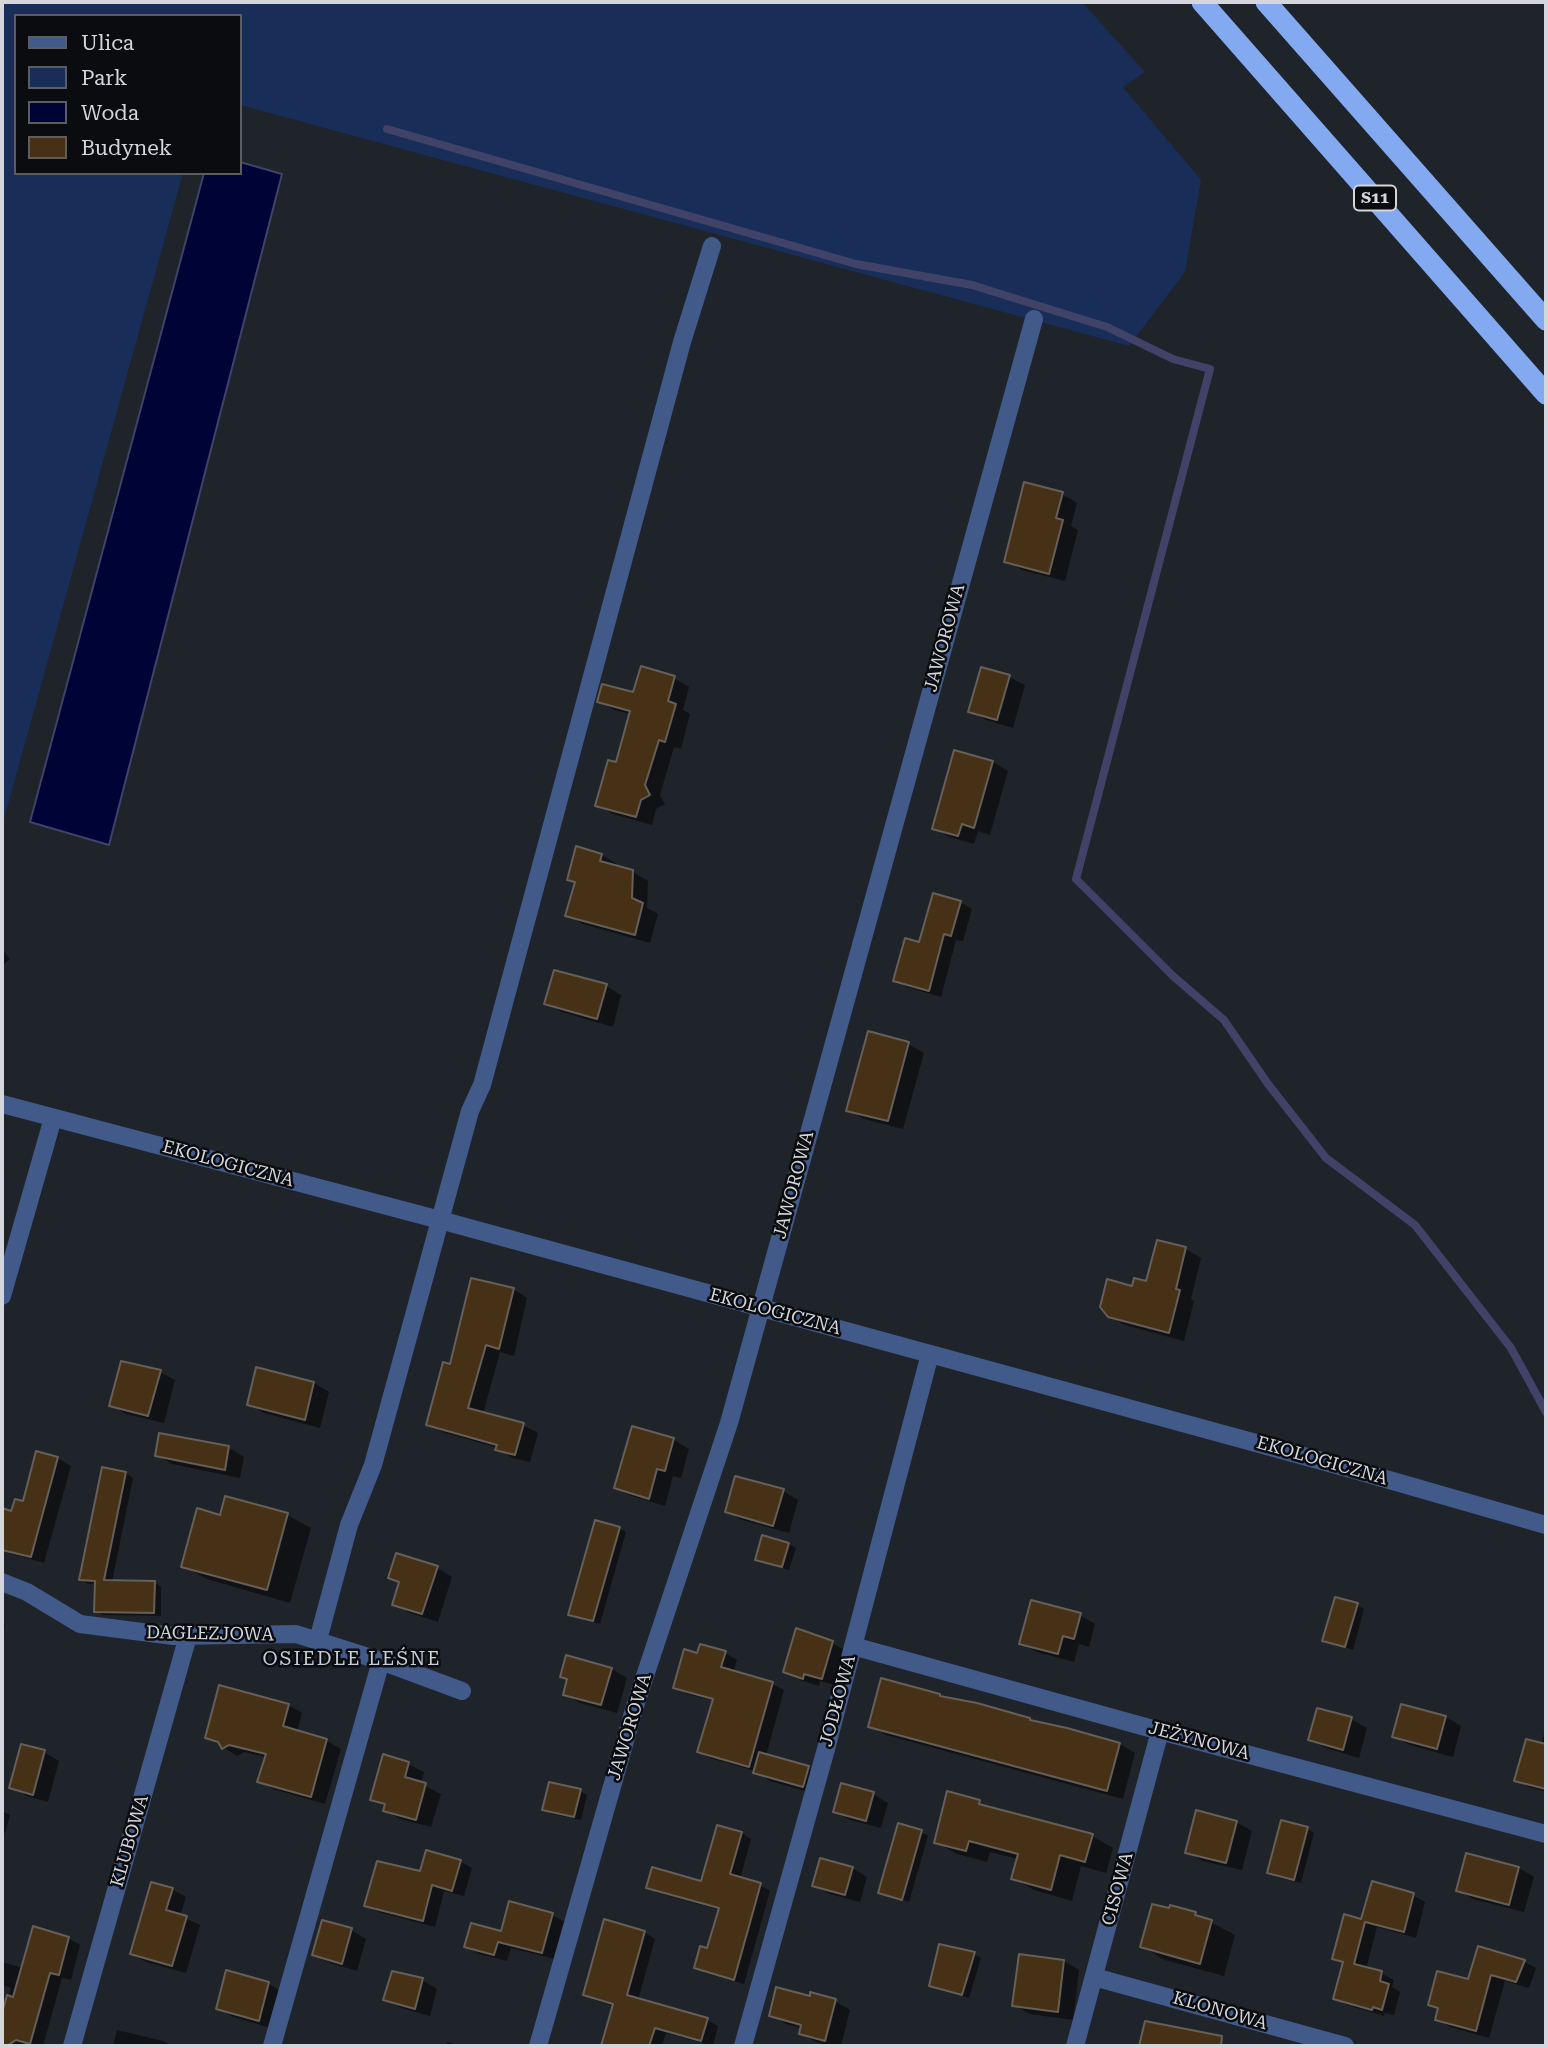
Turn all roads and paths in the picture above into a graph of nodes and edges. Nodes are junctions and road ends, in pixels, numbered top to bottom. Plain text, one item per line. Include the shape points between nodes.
1 (1202, 2) edge
2 (1266, 2) edge
3 (712, 246) dead end
4 (1034, 319) dead end
5 (1546, 320) edge
6 (1546, 394) edge
7 (2, 1104) edge
8 (53, 1118) junction
9 (440, 1220) junction
10 (2, 1296) edge
11 (760, 1308) junction
12 (930, 1354) junction
13 (1546, 1525) edge
14 (2, 1582) edge
15 (188, 1636) junction
16 (318, 1640) junction
17 (853, 1646) junction
18 (381, 1661) junction
19 (461, 1691) dead end
20 (1160, 1731) junction
21 (1546, 1834) edge
22 (1094, 1977) junction
23 (72, 2046) edge
24 (272, 2046) edge
25 (538, 2046) edge
26 (743, 2046) edge
27 (1075, 2046) edge
28 (1345, 2046) edge

1 - 6 highway, S11
2 - 5 highway, S11
3 - 9 street via 682,342 482,1086 470,1111
4 - 11 street, JAWOROWA
7 - 8 street, EKOLOGICZNA
8 - 9 street, EKOLOGICZNA
8 - 10 street
9 - 11 street, EKOLOGICZNA
9 - 16 street via 373,1465 349,1525
11 - 12 street, EKOLOGICZNA
11 - 25 street, JAWOROWA via 729,1423 635,1706
12 - 13 street, EKOLOGICZNA
12 - 17 street, JODŁOWA
14 - 15 street, DAGLEZJOWA via 27,1591 80,1624
15 - 16 street, DAGLEZJOWA via 296,1634
15 - 23 street, KLUBOWA
16 - 18 street, DAGLEZJOWA
17 - 20 street, JEŻYNOWA
17 - 26 street, JODŁOWA
18 - 19 street, DAGLEZJOWA
18 - 24 street
20 - 21 street, JEŻYNOWA
20 - 22 street, CISOWA
22 - 27 street, CISOWA
22 - 28 street, KLONOWA

